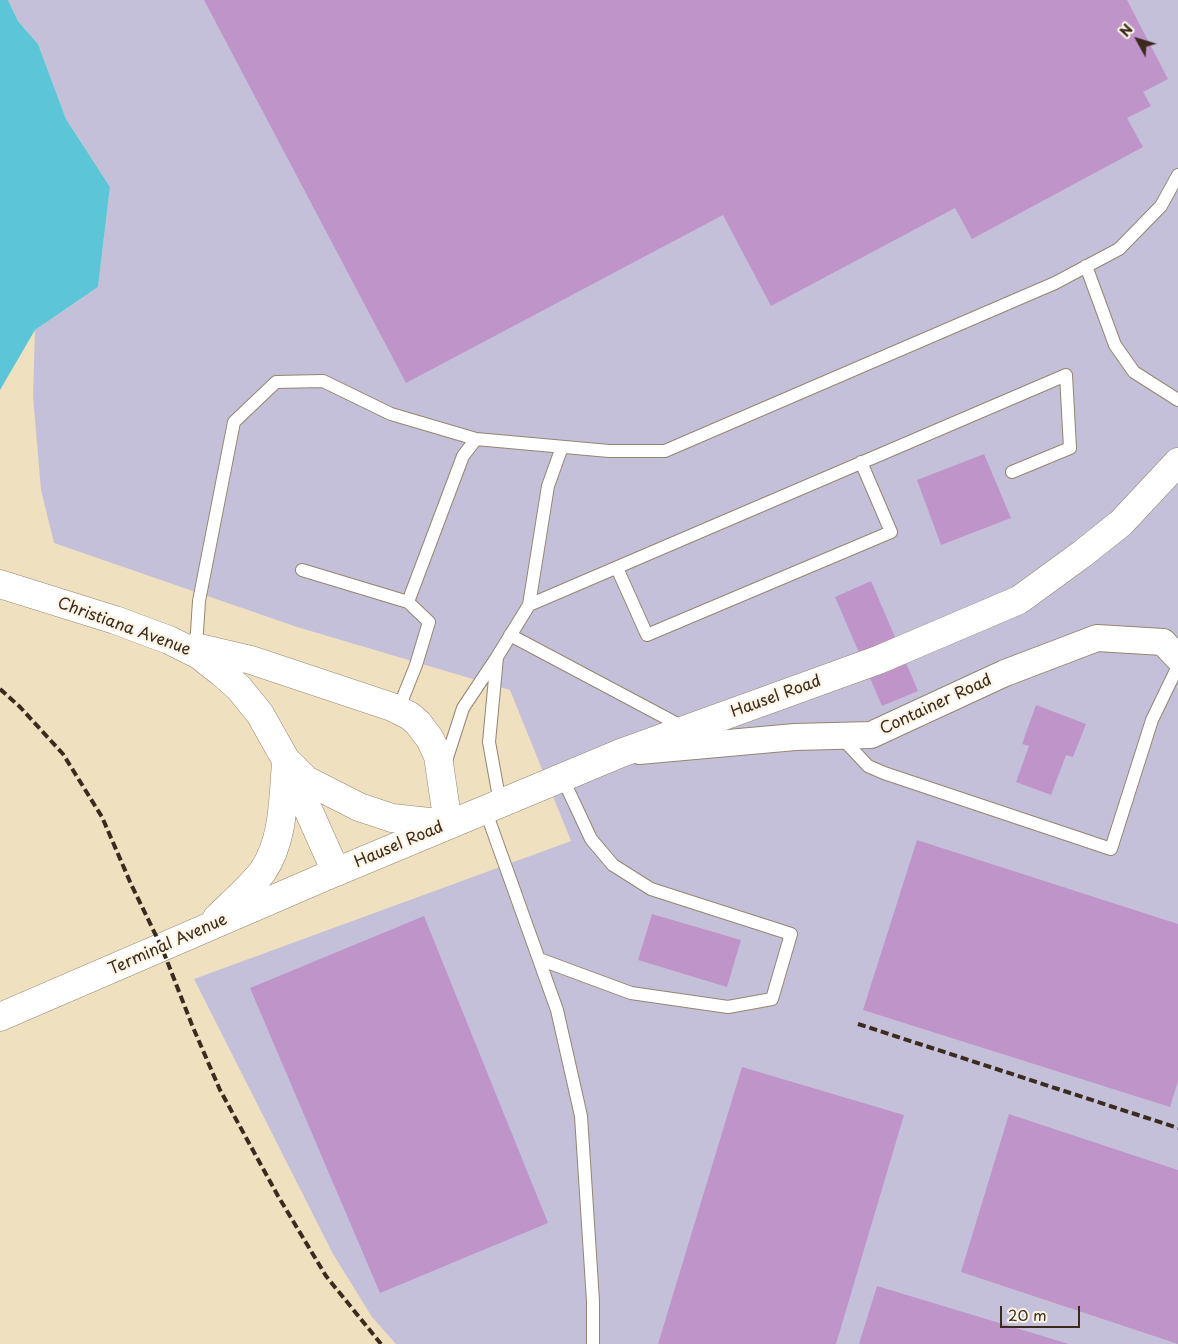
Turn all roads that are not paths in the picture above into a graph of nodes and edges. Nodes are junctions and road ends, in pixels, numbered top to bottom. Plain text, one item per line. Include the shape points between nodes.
1 (1178, 175) edge
2 (1086, 266) junction
3 (1178, 400) edge
4 (476, 438) junction
5 (562, 447) junction
6 (861, 462) junction
7 (1178, 462) edge
8 (1012, 472) dead end
9 (617, 568) junction
10 (302, 570) dead end
11 (0, 584) edge
12 (408, 602) junction
13 (529, 605) junction
14 (510, 636) junction
15 (169, 640) junction
16 (196, 647) junction
17 (497, 657) junction
18 (1178, 658) edge
19 (1178, 666) edge
20 (398, 710) junction
21 (687, 729) junction
22 (840, 736) junction
23 (621, 753) junction
24 (287, 762) junction
25 (562, 777) junction
26 (440, 780) junction
27 (492, 806) junction
28 (448, 824) junction
29 (336, 872) junction
30 (208, 927) junction
31 (539, 960) junction
32 (0, 1017) edge
33 (593, 1344) edge

1 - 2 lane via 1161,206 1119,249
2 - 3 lane via 1115,345 1134,372
2 - 5 lane via 1055,283 665,451
4 - 5 lane
4 - 12 lane via 463,456
4 - 16 lane via 391,414 323,381 276,382 234,422 200,601
5 - 13 lane via 548,486
6 - 8 lane via 1066,375 1070,448
6 - 9 lane
6 - 9 lane via 890,532 647,634
7 - 21 main road, Hausel Road via 1121,523 1019,600 878,660
9 - 13 lane
10 - 12 lane
11 - 15 main road, Christiana Avenue
12 - 20 lane via 429,622
13 - 14 lane
14 - 17 lane
14 - 21 lane
15 - 16 main road
15 - 24 main road, Christiana Avenue via 199,655 238,688 260,714
16 - 20 main road via 251,660
17 - 26 lane via 463,708
17 - 27 lane via 489,742
18 - 22 street, Container Road via 1163,642 1096,638 1004,673 871,735
19 - 22 lane via 1152,720 1111,849 884,774 868,766
20 - 26 main road via 418,723 430,739 438,756
21 - 23 main road, Hausel Road
22 - 23 street, Container Road
23 - 25 main road, Hausel Road
24 - 28 main road via 306,780 359,807 392,818
24 - 29 main road, Christiana Avenue
24 - 30 main road via 281,819 272,856 262,872
25 - 27 main road, Hausel Road
25 - 31 lane via 591,839 614,865 651,889 791,934 772,999 728,1007 631,993
26 - 28 main road
27 - 28 main road, Hausel Road
27 - 31 lane
28 - 29 main road, Hausel Road
29 - 30 main road, Terminal Avenue
30 - 32 main road, Terminal Avenue
31 - 33 lane via 557,1010 581,1116

